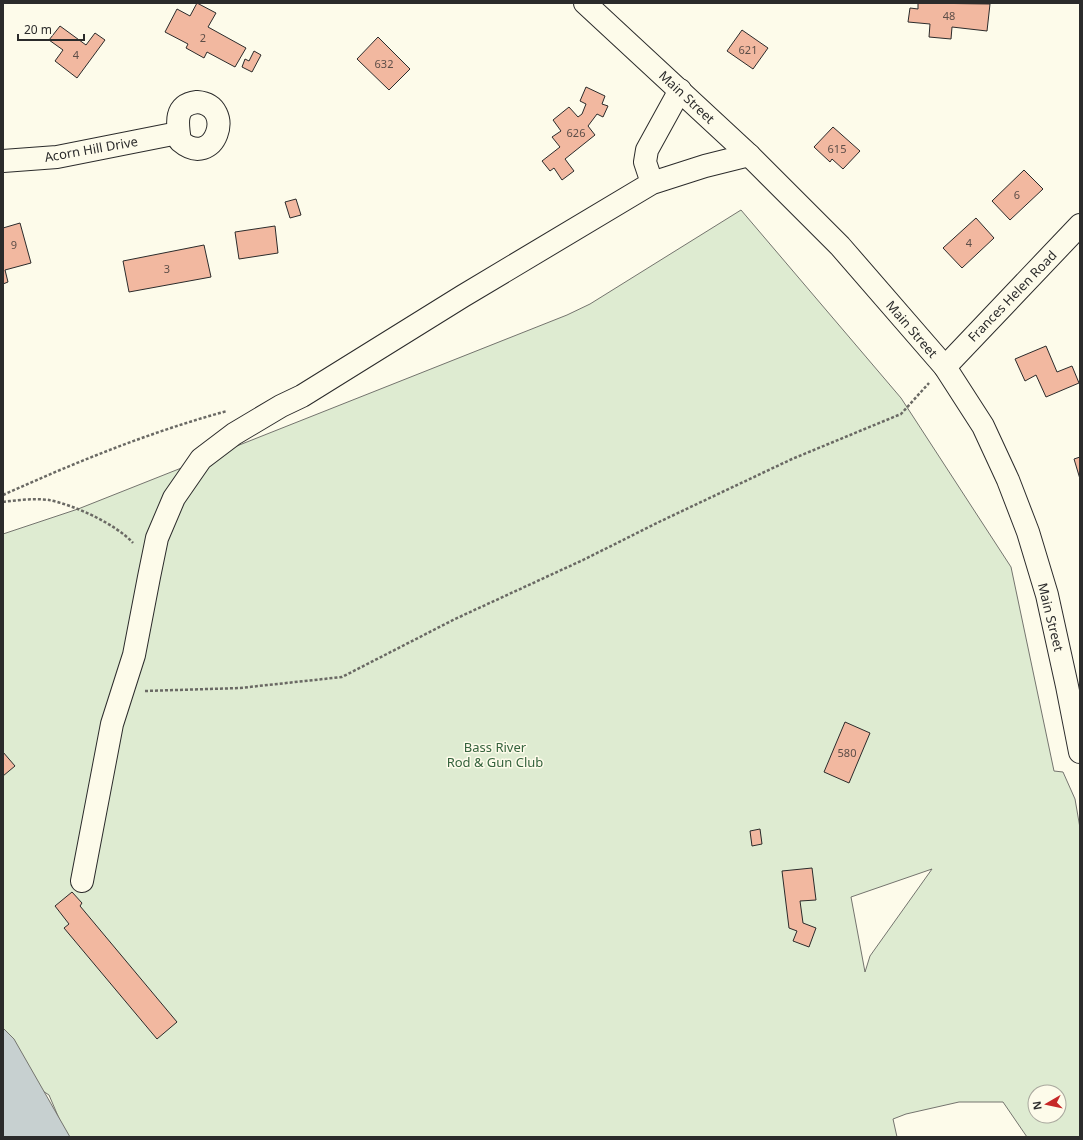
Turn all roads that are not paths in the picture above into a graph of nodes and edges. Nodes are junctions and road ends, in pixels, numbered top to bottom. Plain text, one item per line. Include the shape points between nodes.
1 (585, 3) edge
2 (680, 90) junction
3 (178, 133) dead end
4 (749, 155) junction
5 (3, 161) edge
6 (652, 183) junction
7 (1080, 225) edge
8 (945, 367) junction
9 (1080, 752) edge
10 (82, 881) dead end

1 - 2 main road, Main Street
2 - 4 main road, Main Street
2 - 6 main road via 647,150 645,162
3 - 5 main road, Acorn Hill Drive via 57,157
4 - 6 main road
4 - 8 main road, Main Street via 840,246
6 - 10 main road via 302,396 234,434 201,459 174,498 158,538 134,655 112,724
7 - 8 main road, Frances Helen Road
8 - 9 main road, Main Street via 983,426 1028,532 1047,595

